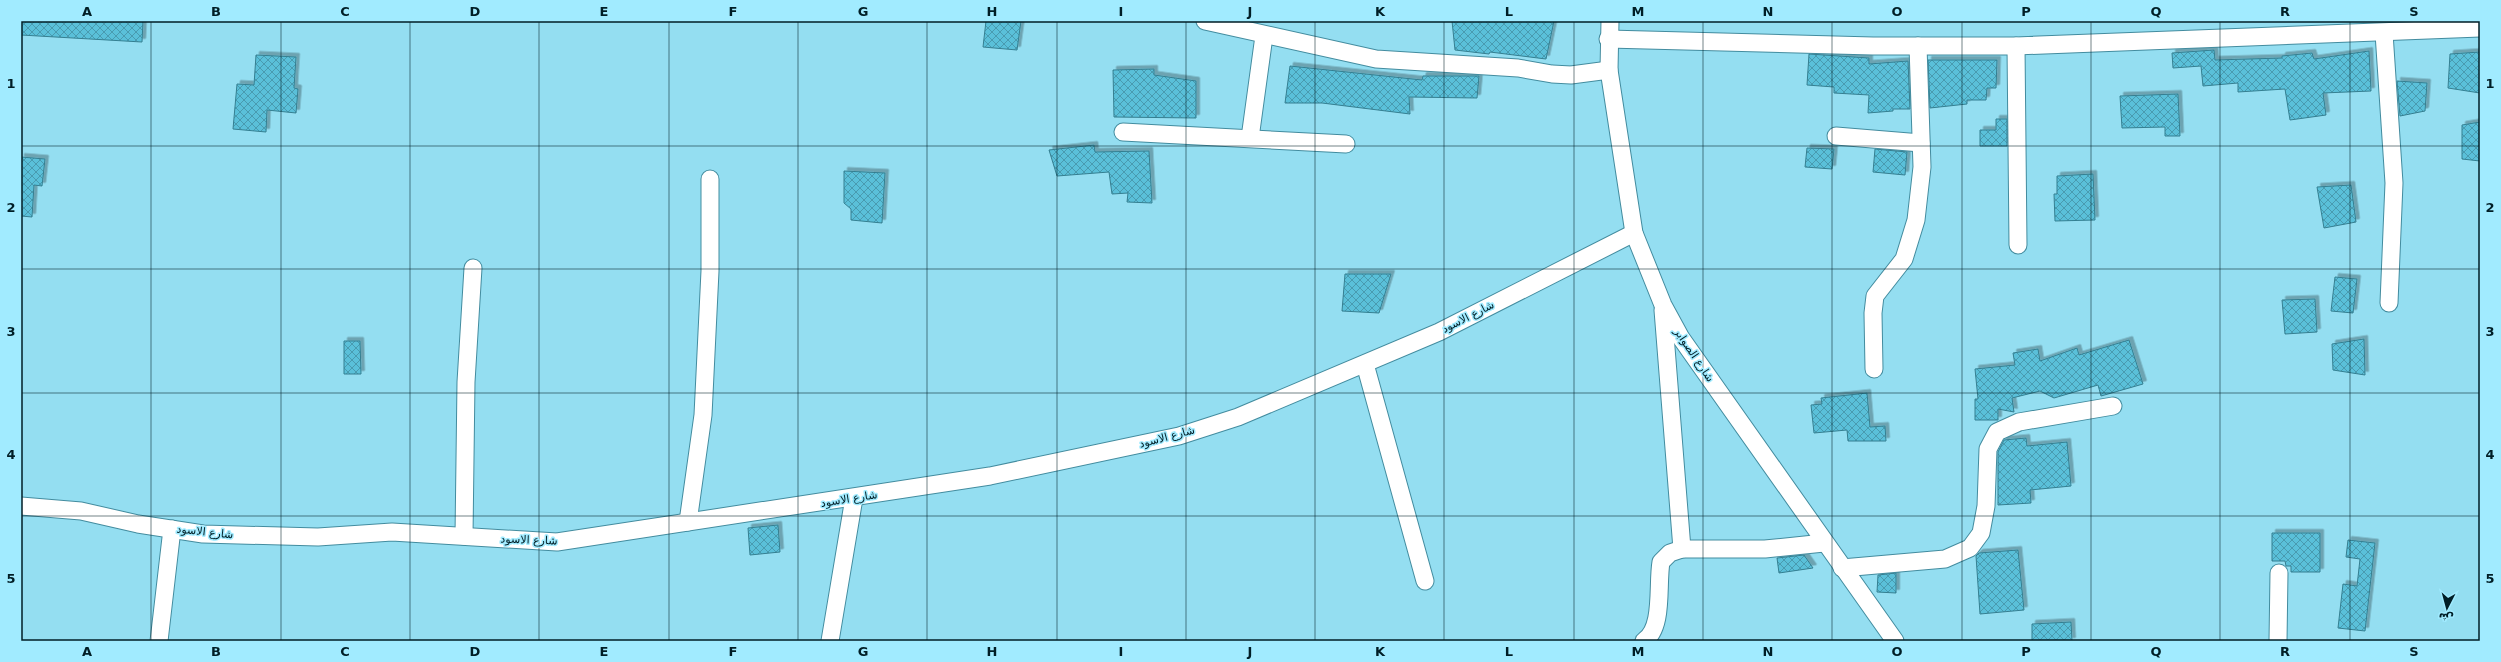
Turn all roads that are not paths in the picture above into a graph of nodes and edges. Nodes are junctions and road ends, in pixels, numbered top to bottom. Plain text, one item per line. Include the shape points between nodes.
1 (1205, 21) edge
2 (1610, 21) edge
3 (2480, 28) edge
4 (2384, 33) junction
5 (1264, 36) junction
6 (1608, 39) junction
7 (1918, 46) junction
8 (2016, 46) junction
9 (1609, 70) junction
10 (1123, 132) dead end
11 (1836, 136) dead end
12 (1250, 138) junction
13 (1921, 143) junction
14 (1346, 144) dead end
15 (710, 179) dead end
16 (1634, 233) junction
17 (2018, 245) dead end
18 (473, 268) dead end
19 (2389, 303) dead end
20 (1663, 305) junction
21 (1365, 364) junction
22 (1874, 369) dead end
23 (2114, 406) dead end
24 (854, 498) junction
25 (21, 506) edge
26 (688, 522) junction
27 (172, 529) junction
28 (464, 536) junction
29 (1824, 543) junction
30 (1682, 549) junction
31 (1842, 568) junction
32 (2279, 573) dead end
33 (1425, 581) dead end
34 (159, 641) edge
35 (830, 641) edge
36 (1644, 641) edge
37 (1895, 641) edge
38 (2278, 641) edge

1 - 5 street
2 - 6 street, شارع الصوابر
3 - 4 street
4 - 8 street
4 - 19 street via 2394,183
5 - 9 street via 1376,59 1518,68 1571,75
5 - 12 street
6 - 7 street
6 - 9 street, شارع الصوابر
7 - 8 street
7 - 13 street
8 - 17 street
9 - 16 street, شارع الصوابر
10 - 12 street
11 - 13 street
12 - 14 street
13 - 22 street via 1922,167 1916,220 1904,259 1875,296
15 - 26 street via 710,271 703,415
16 - 20 street, شارع الصوابر
16 - 21 street, شارع الاسود via 1439,332
18 - 28 street via 466,382
20 - 29 street, شارع الصوابر via 1681,338
20 - 30 street
21 - 24 street, شارع الاسود via 1238,417 1179,436 998,475
21 - 33 street
23 - 31 street via 2019,422 1997,432 1988,449 1986,506 1981,533 1970,548 1945,559
24 - 26 street, شارع الاسود
24 - 35 street
25 - 27 street, شارع الاسود via 81,511
26 - 28 street, شارع الاسود via 557,542
27 - 28 street, شارع الاسود via 203,534 318,538 392,532
27 - 34 street
29 - 30 street via 1765,549
29 - 31 street, شارع الصوابر
30 - 36 street via 1670,553 1661,562 1657,621 1654,633
31 - 37 street, شارع الصوابر
32 - 38 street

